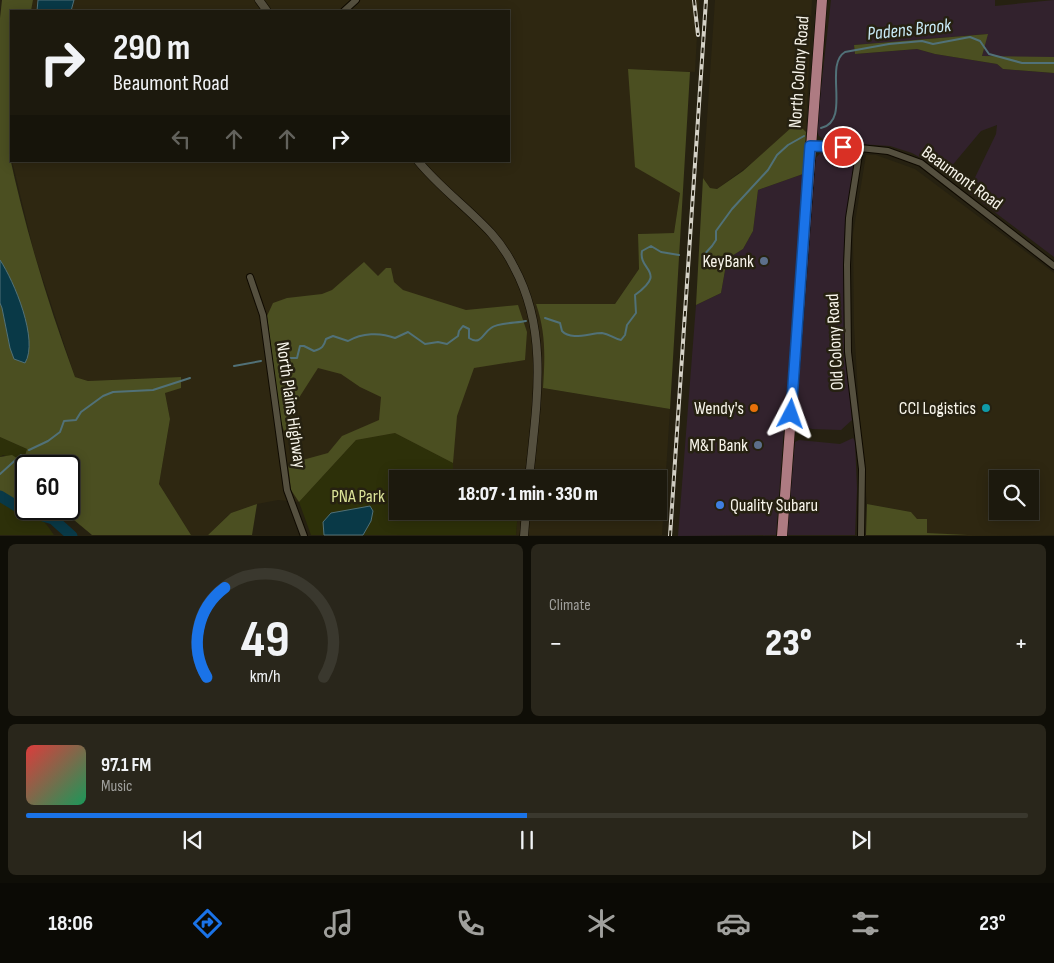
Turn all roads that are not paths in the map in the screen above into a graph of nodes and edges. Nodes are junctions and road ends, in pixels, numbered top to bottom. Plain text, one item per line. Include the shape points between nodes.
1 (356, 0) edge
2 (822, 0) edge
3 (345, 10) edge
4 (810, 146) junction
5 (860, 148) junction
6 (419, 162) edge
7 (1054, 266) edge
8 (250, 277) dead end
9 (530, 470) edge
10 (525, 520) edge
11 (304, 536) edge
12 (524, 536) edge
13 (782, 536) edge
14 (861, 536) edge

1 - 3 street
2 - 4 main road, North Colony Road
4 - 5 street, Beaumont Road
4 - 13 main road, North Colony Road
5 - 7 street, Beaumont Road via 888,152 921,163
5 - 14 street, Old Colony Road via 847,264 848,352 862,470
6 - 9 street via 492,234 508,256 528,296 538,350
8 - 11 street, North Plains Highway via 263,315 287,490
10 - 12 street

